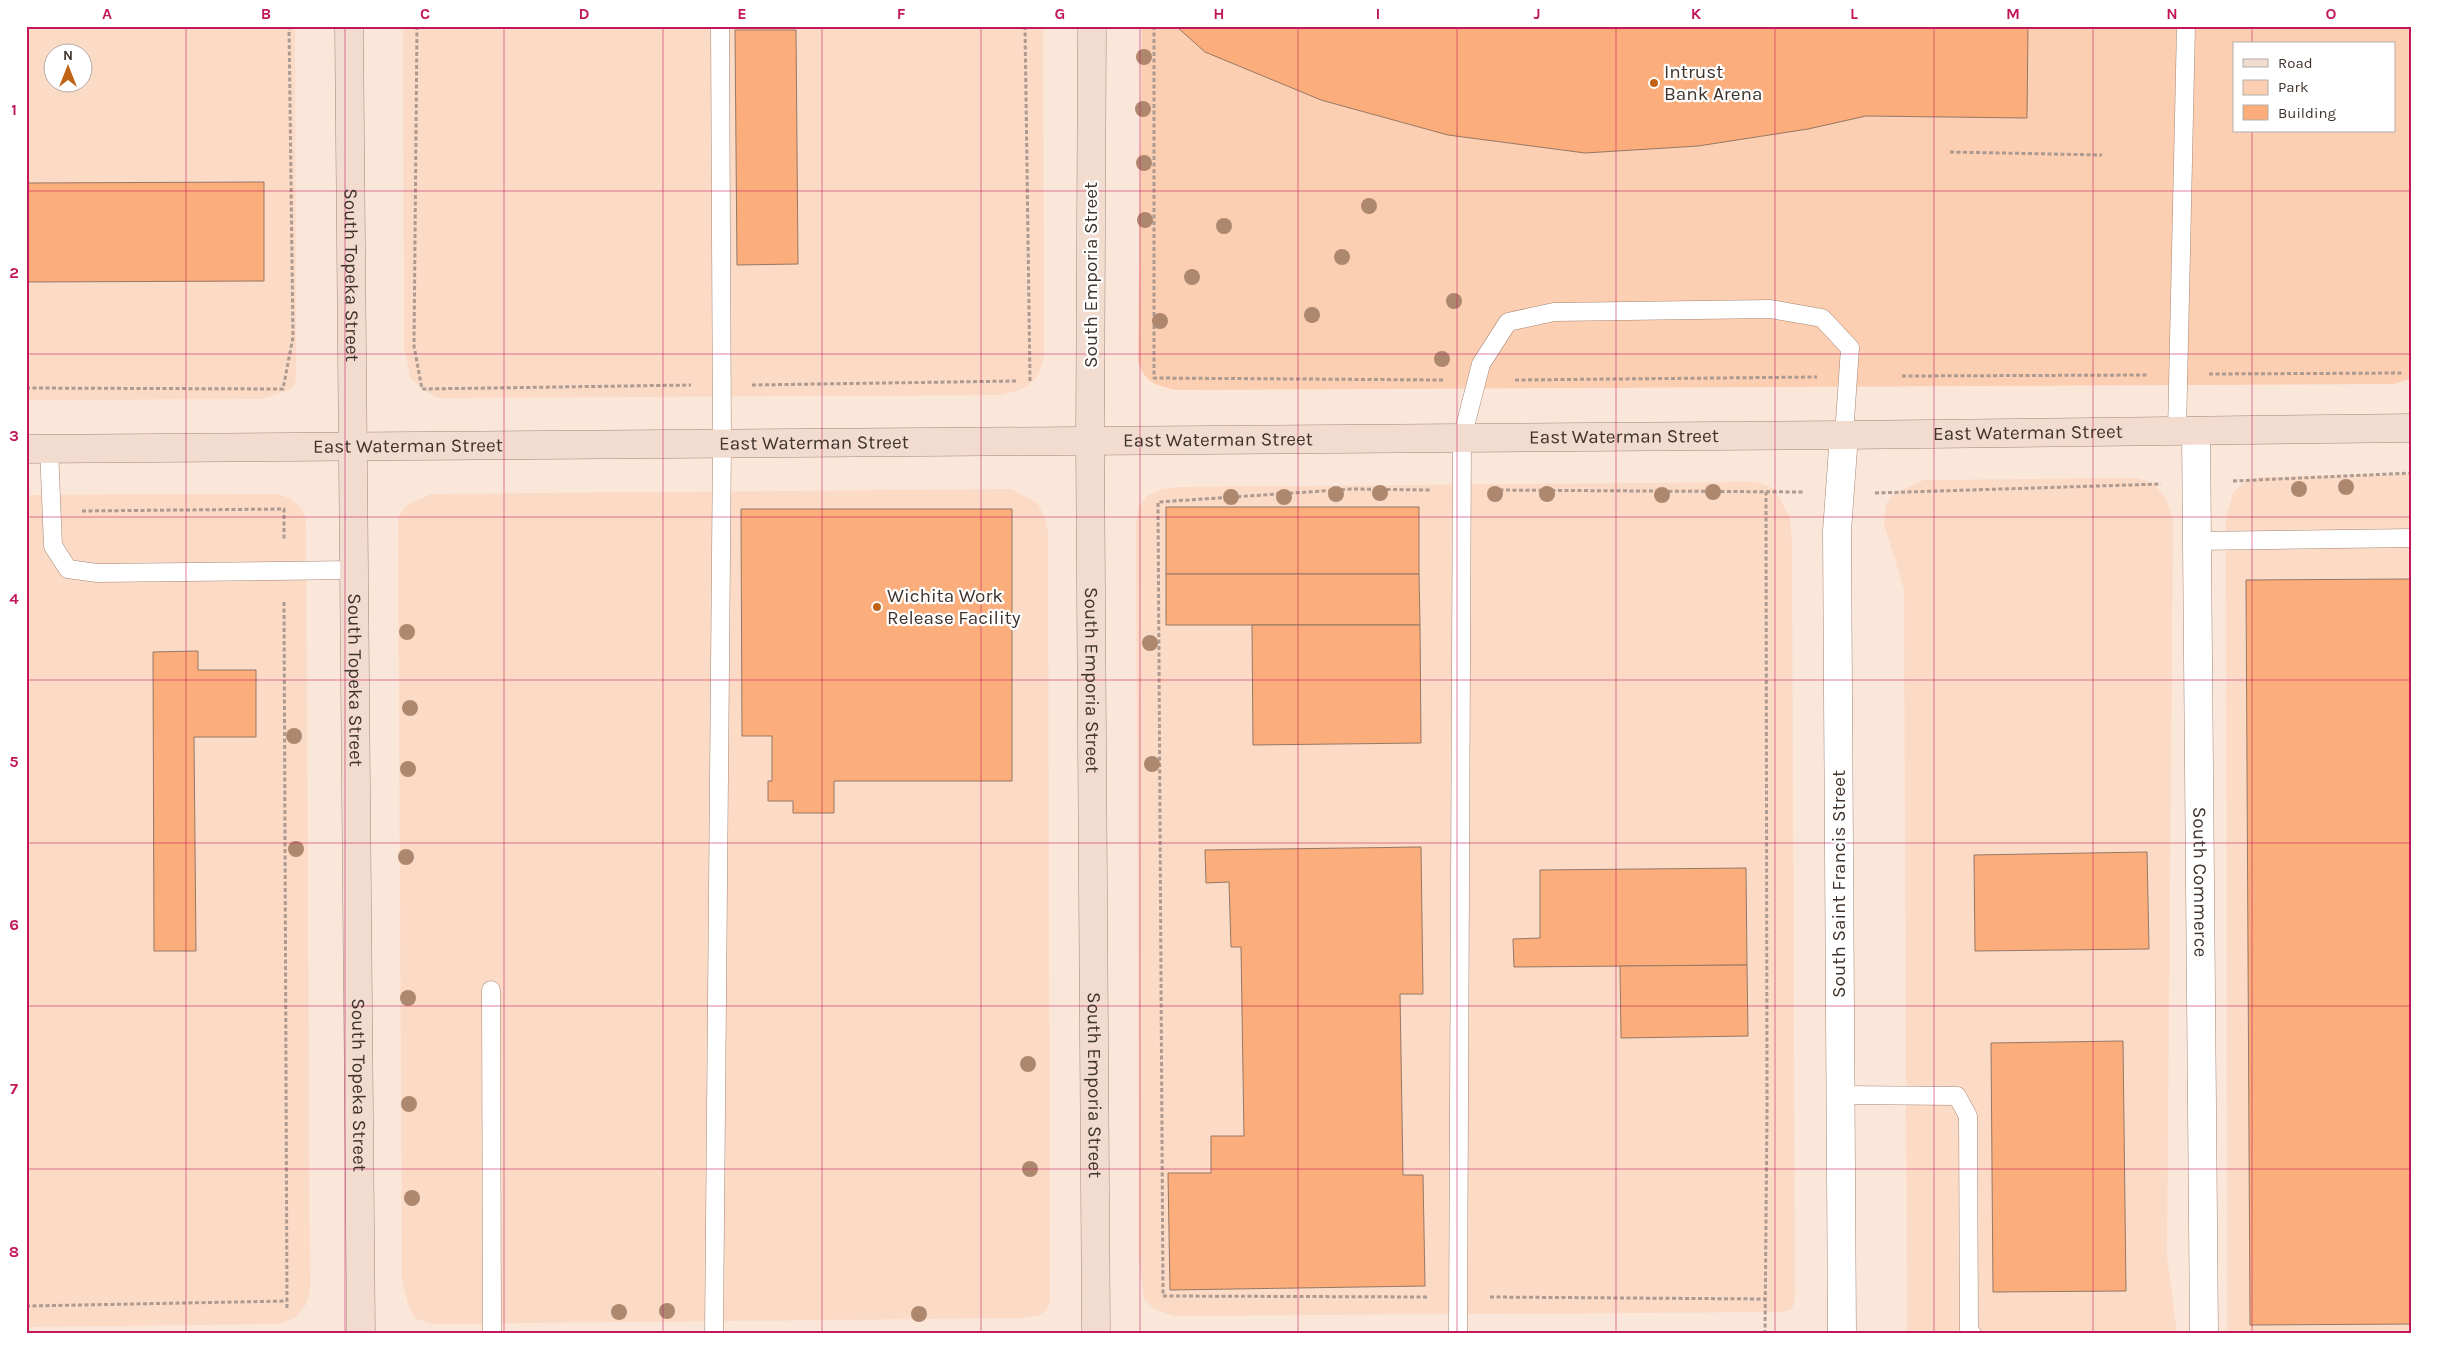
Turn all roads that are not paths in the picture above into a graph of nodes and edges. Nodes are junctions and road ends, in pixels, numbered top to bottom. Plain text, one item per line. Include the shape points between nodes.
1 (350, 26) edge
2 (720, 26) edge
3 (1092, 26) edge
4 (2186, 26) edge
5 (2412, 428) edge
6 (2187, 431) junction
7 (1844, 435) junction
8 (1462, 438) junction
9 (1090, 441) junction
10 (722, 444) junction
11 (352, 446) junction
12 (38, 448) edge
13 (2412, 538) edge
14 (2198, 541) junction
15 (353, 570) junction
16 (491, 990) dead end
17 (1840, 1095) junction
18 (361, 1334) edge
19 (492, 1334) edge
20 (714, 1334) edge
21 (1096, 1334) edge
22 (1458, 1334) edge
23 (1842, 1334) edge
24 (1972, 1334) edge
25 (2204, 1334) edge

1 - 11 street, South Topeka Street
2 - 10 lane
3 - 9 street, South Emporia Street
4 - 6 lane
5 - 6 street, East Waterman Street
6 - 7 street, East Waterman Street
6 - 14 street, South Commerce via 2197,482
7 - 8 street, East Waterman Street
7 - 8 lane via 1850,348 1822,318 1770,309 1554,312 1508,322 1481,364
7 - 17 street, South Saint Francis Street via 1837,531
8 - 9 street, East Waterman Street
8 - 22 lane
9 - 10 street, East Waterman Street
9 - 21 street, South Emporia Street
10 - 11 street, East Waterman Street
10 - 20 lane
11 - 12 street, East Waterman Street
11 - 15 street, South Topeka Street
12 - 15 lane via 53,546 68,569 97,573
13 - 14 lane
14 - 25 street, South Commerce
15 - 18 street, South Topeka Street
16 - 19 lane
17 - 23 street, South Saint Francis Street
17 - 24 lane via 1957,1096 1968,1116 1969,1329

